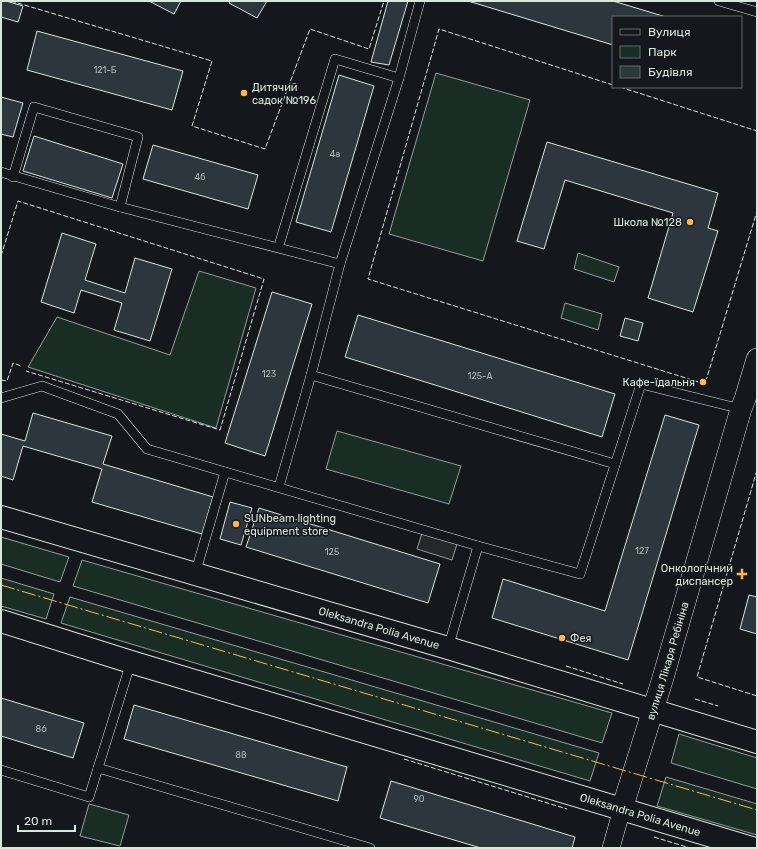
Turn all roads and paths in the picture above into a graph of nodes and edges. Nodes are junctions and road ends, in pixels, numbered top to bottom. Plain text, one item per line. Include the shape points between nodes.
1 (420, 1) edge
2 (720, 1) edge
3 (757, 12) edge
4 (400, 78) junction
5 (1, 172) edge
6 (13, 177) junction
7 (120, 207) junction
8 (280, 242) dead end
9 (340, 264) junction
10 (757, 359) edge
11 (311, 375) junction
12 (1, 398) edge
13 (746, 403) junction
14 (615, 464) junction
15 (225, 472) junction
16 (279, 487) junction
17 (1, 517) edge
18 (478, 546) junction
19 (195, 574) junction
20 (1, 621) edge
21 (448, 648) junction
22 (131, 662) junction
23 (653, 710) junction
24 (757, 742) edge
25 (98, 768) junction
26 (1, 770) edge
27 (622, 809) junction
28 (370, 848) edge
29 (611, 848) edge
30 (752, 848) edge

1 - 4 lane
2 - 3 lane
4 - 8 lane via 335,59
4 - 9 lane
5 - 6 lane
6 - 7 lane
6 - 7 lane via 34,107 138,137
7 - 9 lane
9 - 11 lane
10 - 13 street, вулиця Лікаря Ребініна
11 - 14 lane
11 - 16 lane
12 - 15 lane via 42,386 118,414 147,449
13 - 14 lane via 641,384
13 - 23 street, вулиця Лікаря Ребініна
14 - 18 lane via 580,574
15 - 16 lane
15 - 19 lane
16 - 18 lane
17 - 19 main road, Oleksandra Polia Avenue
18 - 21 lane
19 - 21 main road, Oleksandra Polia Avenue
20 - 22 main road, Oleksandra Polia Avenue
21 - 23 main road, Oleksandra Polia Avenue
22 - 25 lane
22 - 27 main road, Oleksandra Polia Avenue
23 - 24 main road, Oleksandra Polia Avenue
23 - 27 street, вулиця Лікаря Ребініна
25 - 26 lane via 89,797
25 - 28 lane
27 - 29 street, вулиця Лікаря Ребініна
27 - 30 main road, Oleksandra Polia Avenue

